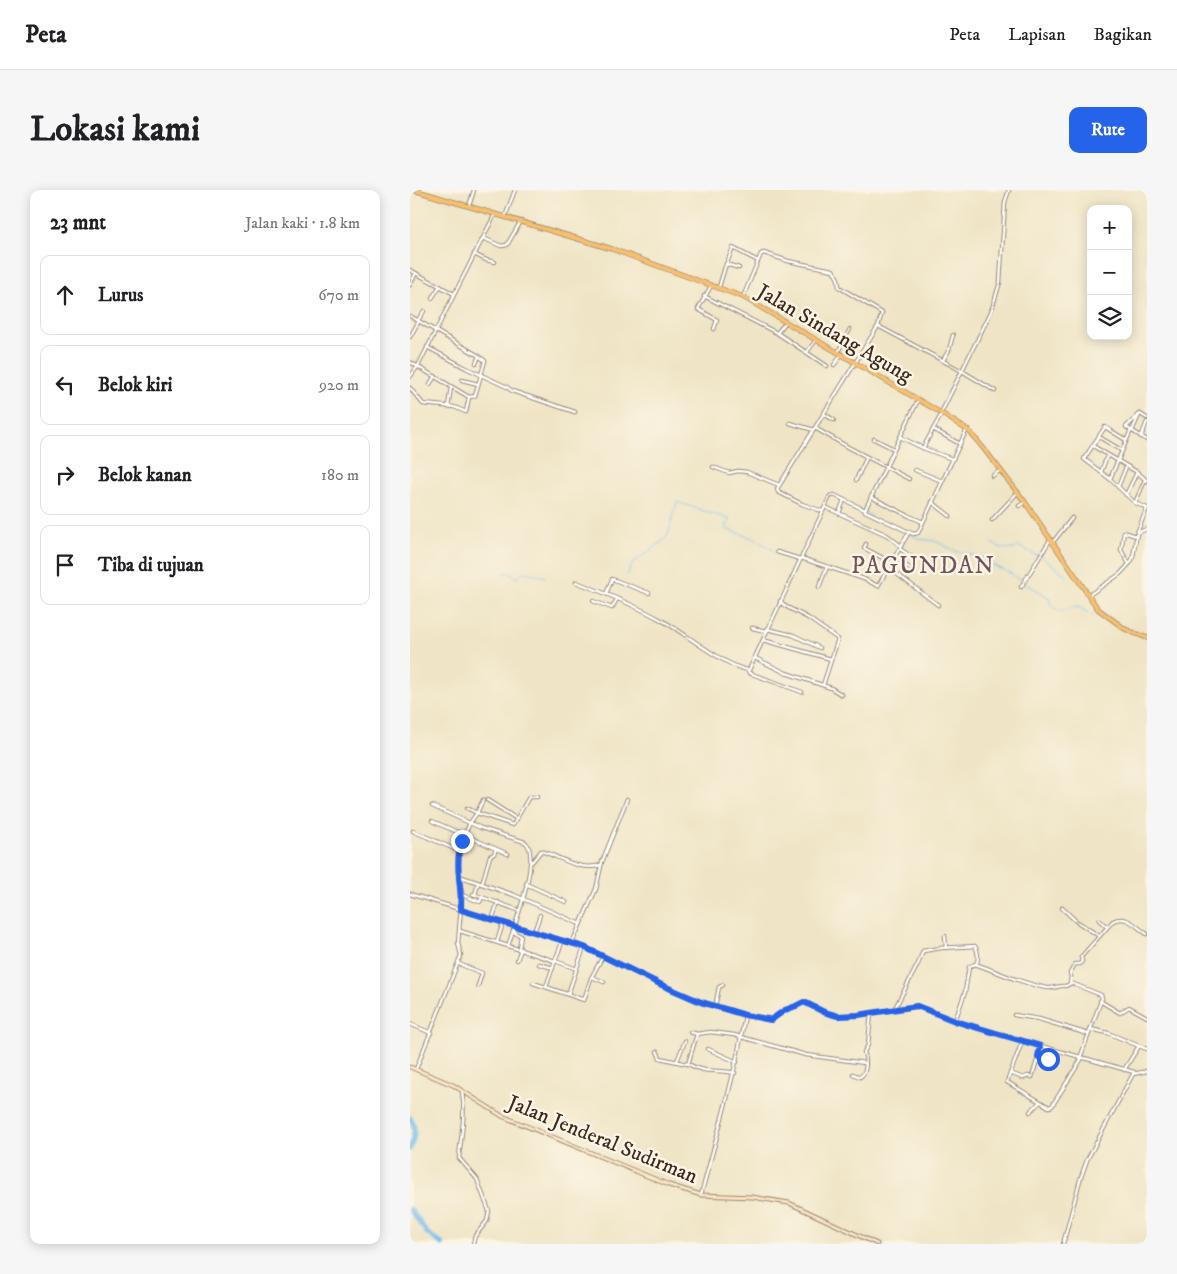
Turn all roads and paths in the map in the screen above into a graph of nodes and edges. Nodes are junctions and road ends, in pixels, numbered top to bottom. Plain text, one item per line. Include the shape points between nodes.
1 (414, 190) edge
2 (474, 190) edge
3 (514, 190) edge
4 (1009, 190) edge
5 (469, 206) junction
6 (496, 214) junction
7 (505, 217) junction
8 (521, 221) junction
9 (483, 238) junction
10 (474, 254) junction
11 (758, 261) junction
12 (495, 262) dead end
13 (726, 264) junction
14 (739, 268) dead end
15 (410, 270) edge
16 (416, 273) junction
17 (410, 285) edge
18 (711, 285) junction
19 (440, 286) junction
20 (719, 288) junction
21 (454, 294) junction
22 (704, 296) junction
23 (743, 296) junction
24 (432, 298) dead end
25 (424, 311) dead end
26 (410, 316) edge
27 (418, 321) junction
28 (787, 321) junction
29 (878, 326) junction
30 (714, 329) dead end
31 (850, 330) dead end
32 (435, 331) junction
33 (777, 333) junction
34 (953, 335) dead end
35 (410, 337) edge
36 (817, 339) junction
37 (427, 347) junction
38 (807, 352) junction
39 (840, 353) junction
40 (479, 356) junction
41 (943, 360) junction
42 (410, 362) edge
43 (856, 362) junction
44 (476, 363) dead end
45 (834, 365) dead end
46 (418, 366) junction
47 (827, 366) dead end
48 (962, 371) junction
49 (481, 375) junction
50 (434, 376) junction
51 (410, 377) edge
52 (462, 380) dead end
53 (430, 384) dead end
54 (478, 384) junction
55 (451, 387) junction
56 (410, 388) edge
57 (995, 391) dead end
58 (469, 397) junction
59 (918, 400) junction
60 (448, 407) junction
61 (575, 412) dead end
62 (942, 413) junction
63 (824, 414) junction
64 (1140, 414) junction
65 (834, 420) dead end
66 (1147, 420) edge
67 (790, 424) dead end
68 (815, 429) junction
69 (933, 429) junction
70 (967, 429) junction
71 (1132, 430) junction
72 (900, 437) junction
73 (1099, 437) junction
74 (1141, 437) junction
75 (874, 439) dead end
76 (1126, 440) junction
77 (1147, 440) edge
78 (960, 444) junction
79 (1093, 446) junction
80 (924, 448) junction
81 (894, 449) junction
82 (1121, 450) junction
83 (1107, 456) junction
84 (866, 457) junction
85 (953, 459) junction
86 (1116, 461) junction
87 (712, 467) dead end
88 (885, 467) junction
89 (1126, 467) junction
90 (915, 470) dead end
91 (1001, 470) junction
92 (1101, 472) junction
93 (1137, 472) junction
94 (992, 476) dead end
95 (909, 479) dead end
96 (1110, 479) junction
97 (856, 480) dead end
98 (1146, 480) edge
99 (942, 481) junction
100 (779, 485) junction
101 (1118, 487) junction
102 (1018, 492) junction
103 (1126, 495) junction
104 (871, 497) junction
105 (843, 502) junction
106 (932, 502) junction
107 (1025, 502) junction
108 (1136, 503) junction
109 (1019, 506) dead end
110 (825, 507) junction
111 (1147, 508) edge
112 (865, 510) junction
113 (822, 511) junction
114 (839, 513) junction
115 (950, 516) dead end
116 (1072, 518) dead end
117 (992, 520) dead end
118 (924, 522) junction
119 (1147, 528) edge
120 (909, 532) junction
121 (1137, 534) junction
122 (1052, 540) junction
123 (866, 544) dead end
124 (901, 548) junction
125 (777, 552) dead end
126 (800, 558) junction
127 (895, 558) junction
128 (915, 559) dead end
129 (892, 563) junction
130 (1129, 564) junction
131 (827, 567) junction
132 (889, 568) junction
133 (914, 571) dead end
134 (576, 582) dead end
135 (819, 587) dead end
136 (1021, 587) dead end
137 (649, 593) dead end
138 (606, 594) junction
139 (1088, 596) junction
140 (617, 598) junction
141 (593, 601) dead end
142 (780, 601) junction
143 (938, 605) dead end
144 (752, 628) dead end
145 (767, 630) junction
146 (1147, 638) edge
147 (762, 640) junction
148 (820, 648) dead end
149 (755, 658) junction
150 (831, 659) junction
151 (748, 670) junction
152 (823, 685) junction
153 (802, 692) dead end
154 (842, 695) dead end
155 (537, 797) dead end
156 (627, 798) dead end
157 (432, 806) dead end
158 (467, 808) dead end
159 (477, 813) junction
160 (517, 819) junction
161 (432, 821) dead end
162 (470, 823) junction
163 (413, 831) dead end
164 (464, 836) junction
165 (496, 849) junction
166 (459, 850) junction
167 (508, 854) dead end
168 (531, 863) junction
169 (601, 865) junction
170 (459, 876) junction
171 (480, 883) junction
172 (526, 884) junction
173 (410, 894) edge
174 (462, 895) junction
175 (482, 897) junction
176 (522, 898) junction
177 (498, 902) junction
178 (566, 902) dead end
179 (1062, 908) dead end
180 (461, 910) junction
181 (518, 910) junction
182 (540, 915) dead end
183 (492, 920) junction
184 (1099, 920) dead end
185 (503, 923) junction
186 (580, 924) junction
187 (1107, 926) junction
188 (514, 927) junction
189 (460, 931) junction
190 (534, 932) junction
191 (1147, 934) edge
192 (945, 936) dead end
193 (1099, 936) junction
194 (562, 940) junction
195 (497, 942) junction
196 (572, 943) junction
197 (508, 946) junction
198 (584, 947) junction
199 (946, 948) junction
200 (520, 949) junction
201 (603, 956) junction
202 (517, 960) dead end
203 (556, 961) junction
204 (459, 964) junction
205 (540, 964) dead end
206 (975, 964) junction
207 (553, 968) junction
208 (577, 969) junction
209 (592, 977) junction
210 (604, 982) dead end
211 (533, 983) dead end
212 (1070, 984) junction
213 (723, 985) dead end
214 (478, 986) dead end
215 (546, 987) junction
216 (568, 994) junction
217 (1100, 1001) junction
218 (715, 1007) junction
219 (895, 1008) junction
220 (871, 1013) junction
221 (745, 1015) junction
222 (1014, 1015) dead end
223 (1147, 1017) edge
224 (955, 1021) junction
225 (410, 1024) edge
226 (1090, 1029) junction
227 (690, 1032) dead end
228 (430, 1033) junction
229 (697, 1034) junction
230 (1088, 1034) junction
231 (741, 1038) junction
232 (685, 1042) dead end
233 (1022, 1042) junction
234 (1040, 1046) junction
235 (1139, 1046) junction
236 (1147, 1049) edge
237 (708, 1050) dead end
238 (1052, 1050) junction
239 (657, 1051) dead end
240 (1038, 1057) junction
241 (1081, 1058) junction
242 (677, 1061) junction
243 (737, 1062) junction
244 (865, 1063) junction
245 (687, 1064) junction
246 (410, 1067) edge
247 (416, 1069) junction
248 (1124, 1070) junction
249 (1147, 1071) edge
250 (1010, 1072) junction
251 (1134, 1072) junction
252 (734, 1073) junction
253 (853, 1074) dead end
254 (461, 1090) junction
255 (1040, 1102) junction
256 (1030, 1112) dead end
257 (701, 1195) junction
258 (473, 1244) edge
259 (877, 1244) edge
260 (1063, 1244) edge

1 - 5 main road, Jalan Sindang Agung
2 - 5 street
3 - 7 street
4 - 48 street via 1005,202 1000,282 991,312
5 - 6 main road, Jalan Sindang Agung
6 - 7 main road, Jalan Sindang Agung
6 - 9 street
7 - 8 main road, Jalan Sindang Agung
8 - 9 street via 505,245
8 - 18 main road, Jalan Sindang Agung via 612,249
9 - 10 street
10 - 12 street
10 - 21 street
11 - 13 street via 734,247
11 - 23 street
11 - 29 street via 764,253 833,270 839,287 882,313
13 - 14 street
13 - 20 street
15 - 16 street
16 - 17 street
16 - 19 street
18 - 20 main road, Jalan Sindang Agung
18 - 22 street
19 - 21 street
19 - 24 street
20 - 23 main road, Jalan Sindang Agung
21 - 32 street
22 - 30 street via 698,309 717,320
22 - 33 street
23 - 28 main road, Jalan Sindang Agung
25 - 27 street
26 - 27 street
27 - 32 street
27 - 35 street
28 - 33 street
28 - 36 main road, Jalan Sindang Agung
29 - 41 street
29 - 43 street
31 - 39 street
32 - 37 street
32 - 40 street
33 - 38 street
34 - 41 street
36 - 38 street
36 - 39 main road, Jalan Sindang Agung
37 - 46 street
37 - 49 street
38 - 47 street
39 - 43 main road, Jalan Sindang Agung
39 - 45 street
40 - 44 street
40 - 49 street via 486,362
41 - 48 street
42 - 46 street
43 - 59 main road, Jalan Sindang Agung
43 - 63 street
46 - 50 street
46 - 51 street
48 - 57 street
48 - 62 street
49 - 54 street
49 - 61 street via 513,391
50 - 53 street
50 - 55 street
52 - 54 street
54 - 58 street via 475,396
55 - 58 street
55 - 60 street
56 - 60 street via 423,404
58 - 60 street via 466,412
59 - 62 main road, Jalan Sindang Agung
59 - 72 street
62 - 69 street
62 - 70 main road, Jalan Sindang Agung
63 - 65 street
63 - 68 street
64 - 66 street
64 - 71 street
64 - 71 street via 1126,427
66 - 74 street
67 - 68 street
68 - 84 street
68 - 100 street
69 - 78 street
69 - 80 street
70 - 78 street
70 - 91 main road, Jalan Sindang Agung
71 - 74 street
71 - 76 street
72 - 80 street
72 - 81 street
73 - 76 street via 1105,427
73 - 79 street
73 - 82 street
74 - 77 street
75 - 81 street
76 - 82 street
78 - 85 street
79 - 83 street
79 - 92 street via 1084,459
80 - 85 street
81 - 88 street
82 - 86 street
83 - 86 street
83 - 92 street
84 - 88 street
84 - 97 street
85 - 99 street
86 - 89 street
86 - 96 street
87 - 100 street via 729,473 748,472
88 - 95 street
88 - 104 street
89 - 93 street
89 - 101 street
90 - 99 street
91 - 94 street
91 - 102 main road, Jalan Sindang Agung
92 - 96 street
93 - 98 street
93 - 103 street
96 - 101 street
98 - 108 street
99 - 106 street
100 - 113 street via 778,492
101 - 103 street
102 - 107 main road, Jalan Sindang Agung
102 - 117 street
103 - 108 street
104 - 112 street
104 - 118 street
105 - 110 street via 831,495
105 - 112 street
105 - 114 street
106 - 115 street
106 - 118 street
107 - 109 street
107 - 122 main road, Jalan Sindang Agung
108 - 111 street
110 - 113 street
110 - 114 street
111 - 121 street
112 - 120 street
113 - 126 street
114 - 124 street via 887,535
116 - 122 street
118 - 120 street via 918,533
119 - 121 street
120 - 124 street
121 - 130 street
121 - 130 street via 1124,532 1122,550
122 - 136 street
122 - 139 main road, Jalan Sindang Agung
123 - 129 street via 864,548
124 - 127 street
124 - 128 street
125 - 126 street
126 - 131 street
126 - 142 street
127 - 129 street
127 - 133 street
129 - 132 street
130 - 139 street
131 - 132 street via 878,586
131 - 135 street
132 - 143 street
134 - 138 street
137 - 138 street via 612,579
138 - 140 street
139 - 146 main road, Jalan Sindang Agung via 1108,619
140 - 141 street via 612,608
140 - 151 street via 664,621 727,662
142 - 145 street
142 - 150 street via 838,638
144 - 145 street
145 - 147 street
145 - 148 street via 793,635
147 - 149 street
147 - 150 street
149 - 151 street
149 - 152 street via 780,671
150 - 152 street
151 - 153 street
152 - 154 street
155 - 160 street via 529,797
156 - 169 street
157 - 162 street
158 - 159 street
159 - 160 street via 511,825
159 - 160 street via 485,800
159 - 162 street
161 - 164 street
162 - 164 street
162 - 168 street via 527,843
163 - 166 street
164 - 165 street
164 - 166 street
165 - 167 street
165 - 171 street
166 - 170 street
168 - 169 street via 541,851 583,867
168 - 172 street
169 - 186 street via 596,889
170 - 171 street
170 - 174 street
171 - 175 street via 474,894
171 - 176 street
172 - 176 street
172 - 178 street
173 - 180 street
174 - 175 street via 480,902
174 - 180 street
175 - 177 street
176 - 181 street
176 - 186 street
177 - 181 street
177 - 183 street
179 - 193 street via 1076,922
180 - 183 street
180 - 189 street
181 - 188 street
182 - 190 street
183 - 185 street
184 - 187 street
185 - 188 street
185 - 195 street
186 - 196 street
187 - 191 street via 1116,919 1129,920
187 - 193 street
188 - 190 street
188 - 197 street
188 - 200 street via 520,936
189 - 195 street
189 - 204 street
190 - 194 street
192 - 199 street
193 - 212 street via 1081,957 1080,964 1075,964 1070,973
194 - 196 street
194 - 203 street
195 - 197 street
196 - 198 street
197 - 200 street
198 - 201 street
198 - 208 street
199 - 206 street via 976,946
199 - 219 street via 923,951
200 - 202 street
200 - 203 street
201 - 209 street
201 - 218 street
203 - 207 street
203 - 208 street
204 - 214 street via 482,973
204 - 228 street
205 - 207 street
206 - 212 street via 1045,988
206 - 224 street via 969,967
207 - 215 street
208 - 216 street
209 - 210 street
209 - 216 street via 584,1000
211 - 215 street
212 - 217 street via 1101,994
213 - 218 street
215 - 216 street
217 - 223 street via 1120,1013 1129,1007
217 - 226 street
218 - 221 street
219 - 220 street
219 - 224 street via 917,1006
220 - 221 street via 836,1016 804,1002 771,1020
220 - 244 street
221 - 231 street
222 - 230 street
224 - 233 street
225 - 228 street
226 - 230 street
226 - 235 street
227 - 229 street
228 - 247 street
229 - 231 street via 711,1032
229 - 245 street
230 - 241 street
231 - 243 street
231 - 244 street via 806,1055
232 - 242 street
233 - 234 street
233 - 250 street
234 - 238 street
234 - 240 street
235 - 236 street
235 - 248 street
237 - 243 street
238 - 240 street via 1047,1060
238 - 241 street
239 - 242 street via 660,1058
240 - 250 street via 1032,1077 1022,1078
241 - 248 street
241 - 255 street via 1052,1106
242 - 245 street
243 - 252 street
244 - 253 street via 863,1076
245 - 252 street via 711,1072
246 - 247 main road, Jalan Jenderal Sudirman
247 - 254 main road, Jalan Jenderal Sudirman
248 - 251 street
249 - 251 street
250 - 255 street via 1008,1083
251 - 260 street via 1087,1160
252 - 257 street
254 - 257 main road, Jalan Jenderal Sudirman via 496,1113 529,1128
254 - 258 street via 464,1122 459,1158 477,1179 489,1211 487,1221
255 - 256 street
257 - 259 main road, Jalan Jenderal Sudirman via 752,1196 789,1203

